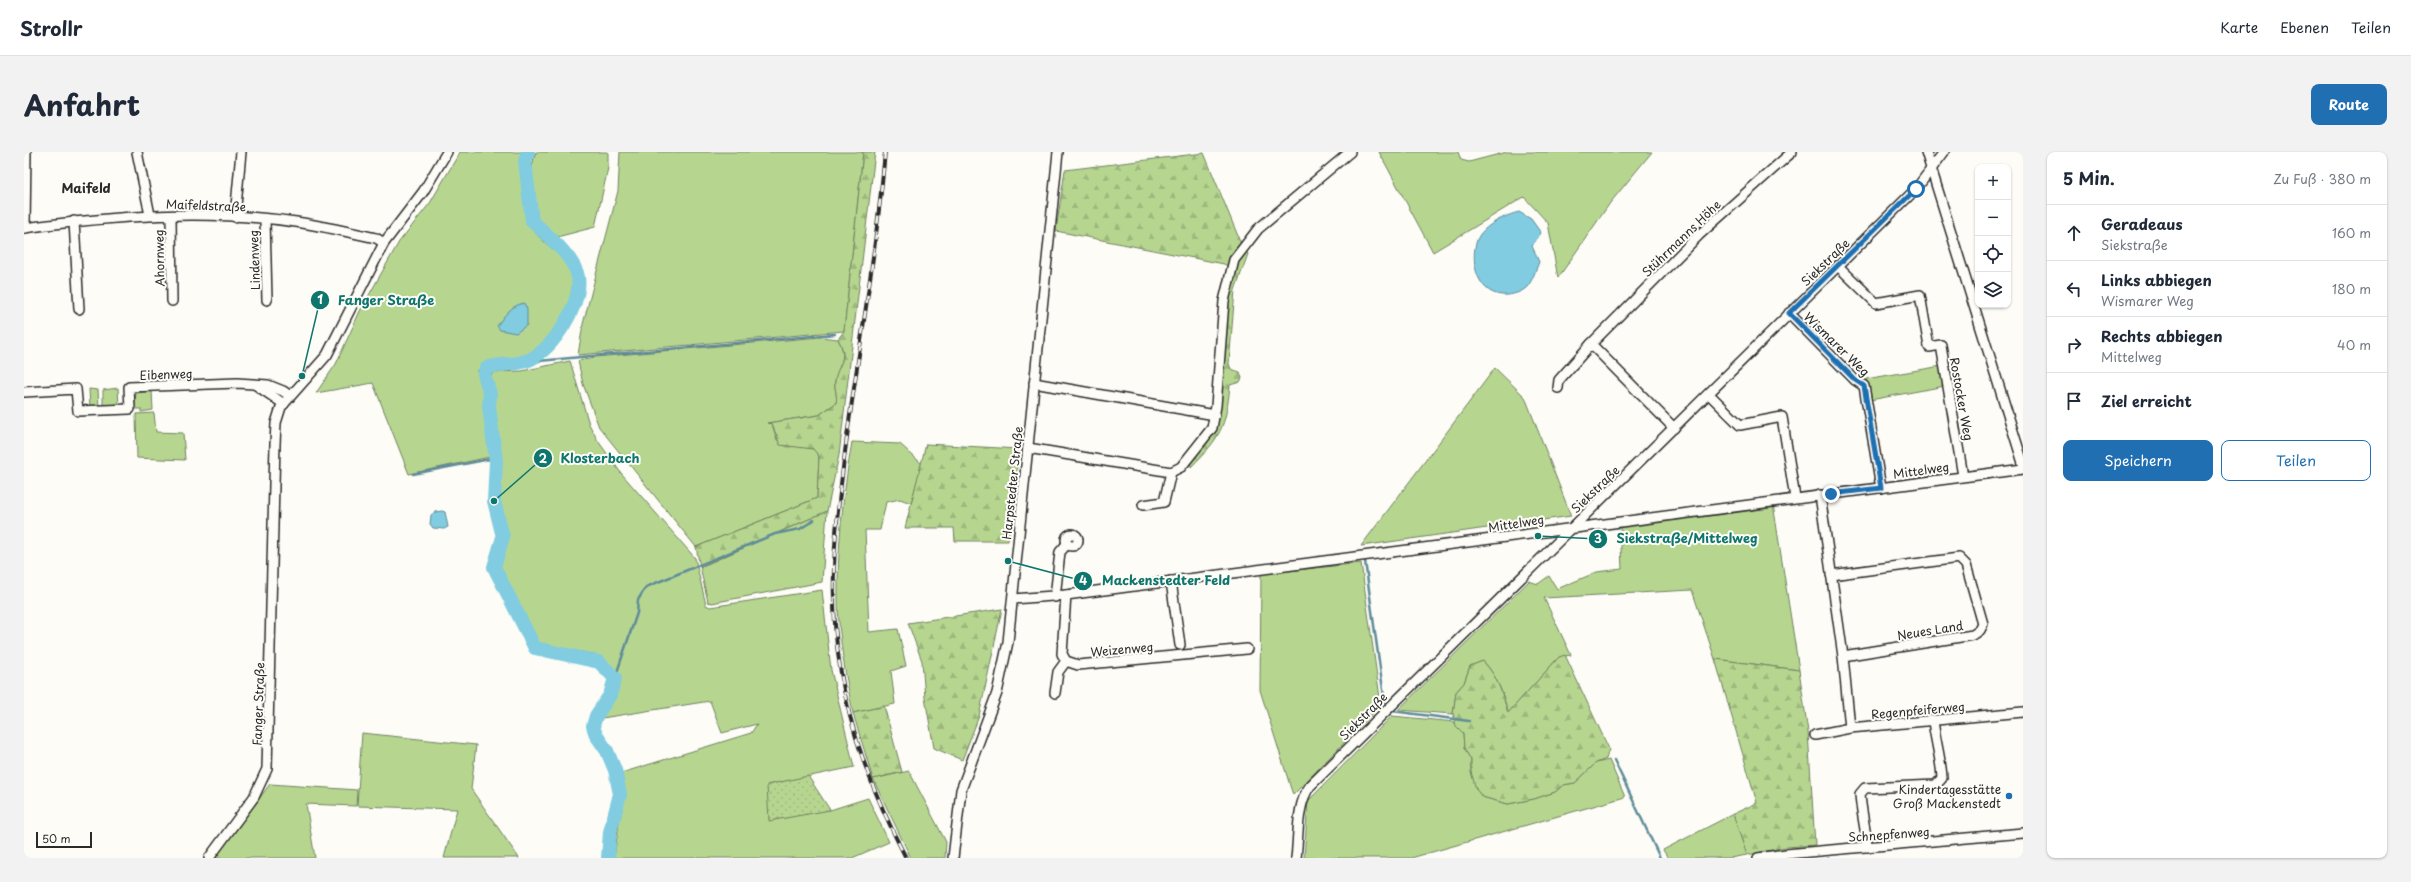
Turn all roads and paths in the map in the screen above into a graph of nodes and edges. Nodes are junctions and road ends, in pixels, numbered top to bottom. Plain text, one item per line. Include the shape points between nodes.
1 (26, 152) edge
2 (137, 152) edge
3 (240, 152) edge
4 (447, 152) edge
5 (1058, 152) edge
6 (1350, 152) edge
7 (1792, 152) edge
8 (1926, 152) edge
9 (1944, 152) edge
10 (1931, 169) junction
11 (150, 215) junction
12 (171, 216) junction
13 (235, 217) junction
14 (265, 219) junction
15 (74, 221) junction
16 (25, 228) edge
17 (384, 243) junction
18 (1838, 266) junction
19 (267, 300) dead end
20 (172, 301) dead end
21 (79, 309) dead end
22 (1789, 313) junction
23 (1591, 344) junction
24 (1034, 384) junction
25 (256, 385) junction
26 (1558, 388) dead end
27 (24, 392) edge
28 (1709, 394) junction
29 (290, 396) junction
30 (284, 404) junction
31 (1215, 415) junction
32 (1674, 428) junction
33 (1028, 448) junction
34 (2023, 463) edge
35 (2023, 469) edge
36 (1171, 472) junction
37 (1963, 476) junction
38 (1881, 488) junction
39 (1820, 495) junction
40 (1794, 498) junction
41 (1143, 505) dead end
42 (1572, 527) junction
43 (1066, 544) dead end
44 (1831, 575) junction
45 (1171, 581) junction
46 (1066, 596) junction
47 (1055, 597) junction
48 (1013, 600) junction
49 (1180, 645) dead end
50 (1247, 649) dead end
51 (1843, 656) junction
52 (1066, 661) junction
53 (1055, 693) dead end
54 (2023, 712) edge
55 (1933, 720) junction
56 (1850, 728) junction
57 (1815, 735) dead end
58 (2023, 833) edge
59 (1867, 847) junction
60 (209, 858) edge
61 (953, 858) edge
62 (1296, 858) edge
63 (1758, 858) edge

1 - 16 street
2 - 11 street
3 - 13 street
4 - 17 street, Fanger Straße via 423,192
5 - 24 street, Harpstedter Straße
6 - 31 street via 1258,229 1234,260 1224,301
7 - 23 street, Stührmanns Höhe via 1699,235
8 - 10 street
9 - 10 street, Siekstraße
10 - 18 street, Siekstraße via 1916,189
10 - 34 street
11 - 12 street, Maifeldstraße
11 - 15 street, Maifeldstraße
12 - 13 street, Maifeldstraße
12 - 20 street, Ahornweg
13 - 14 street, Maifeldstraße
14 - 17 street, Maifeldstraße via 303,223 376,238
14 - 19 street, Lindenweg
15 - 16 street, Maifeldstraße
15 - 21 street
17 - 29 street, Fanger Straße via 327,354
18 - 22 street, Siekstraße
18 - 37 street, Rostocker Weg via 1876,303 1920,295 1929,347 1941,345
22 - 28 street, Siekstraße
22 - 38 street, Wismarer Weg via 1864,386
23 - 26 street, Stührmanns Höhe via 1558,380
23 - 32 street
24 - 31 street
24 - 33 street, Harpstedter Straße
25 - 27 street, Eibenweg via 237,383 129,387 130,409 78,412 76,389
25 - 29 street, Eibenweg via 268,385
25 - 30 street, Eibenweg
28 - 32 street, Siekstraße
28 - 40 street via 1740,425 1782,416
29 - 30 street, Fanger Straße
30 - 60 street, Fanger Straße via 276,422 266,769 254,797
31 - 36 street via 1212,428 1195,452 1181,467
32 - 42 street, Siekstraße
33 - 36 street
33 - 48 street, Harpstedter Straße
35 - 37 street, Mittelweg
36 - 41 street via 1164,502
37 - 38 street, Mittelweg
38 - 39 street, Mittelweg
39 - 40 street, Mittelweg
39 - 44 street
40 - 42 street, Mittelweg
42 - 45 street, Mittelweg
42 - 62 street, Siekstraße via 1310,786 1304,794 1301,807
43 - 47 street via 1060,552
44 - 51 street
44 - 51 street, Neues Land via 1959,558 1966,565 1983,624 1973,635
45 - 46 street, Mittelweg
45 - 49 street
46 - 47 street, Mittelweg
46 - 52 street via 1061,648
47 - 48 street, Mittelweg
48 - 61 street, Harpstedter Straße via 1008,642 997,694 961,790
50 - 52 street, Weizenweg via 1078,665
51 - 56 street
52 - 53 street via 1058,672
54 - 55 street, Regenpfeiferweg
55 - 56 street, Regenpfeiferweg
55 - 59 street via 1936,745 1941,756 1942,778 1936,785 1866,788 1860,794
56 - 57 street, Regenpfeiferweg
58 - 59 street, Schnepfenweg
59 - 63 street, Schnepfenweg

